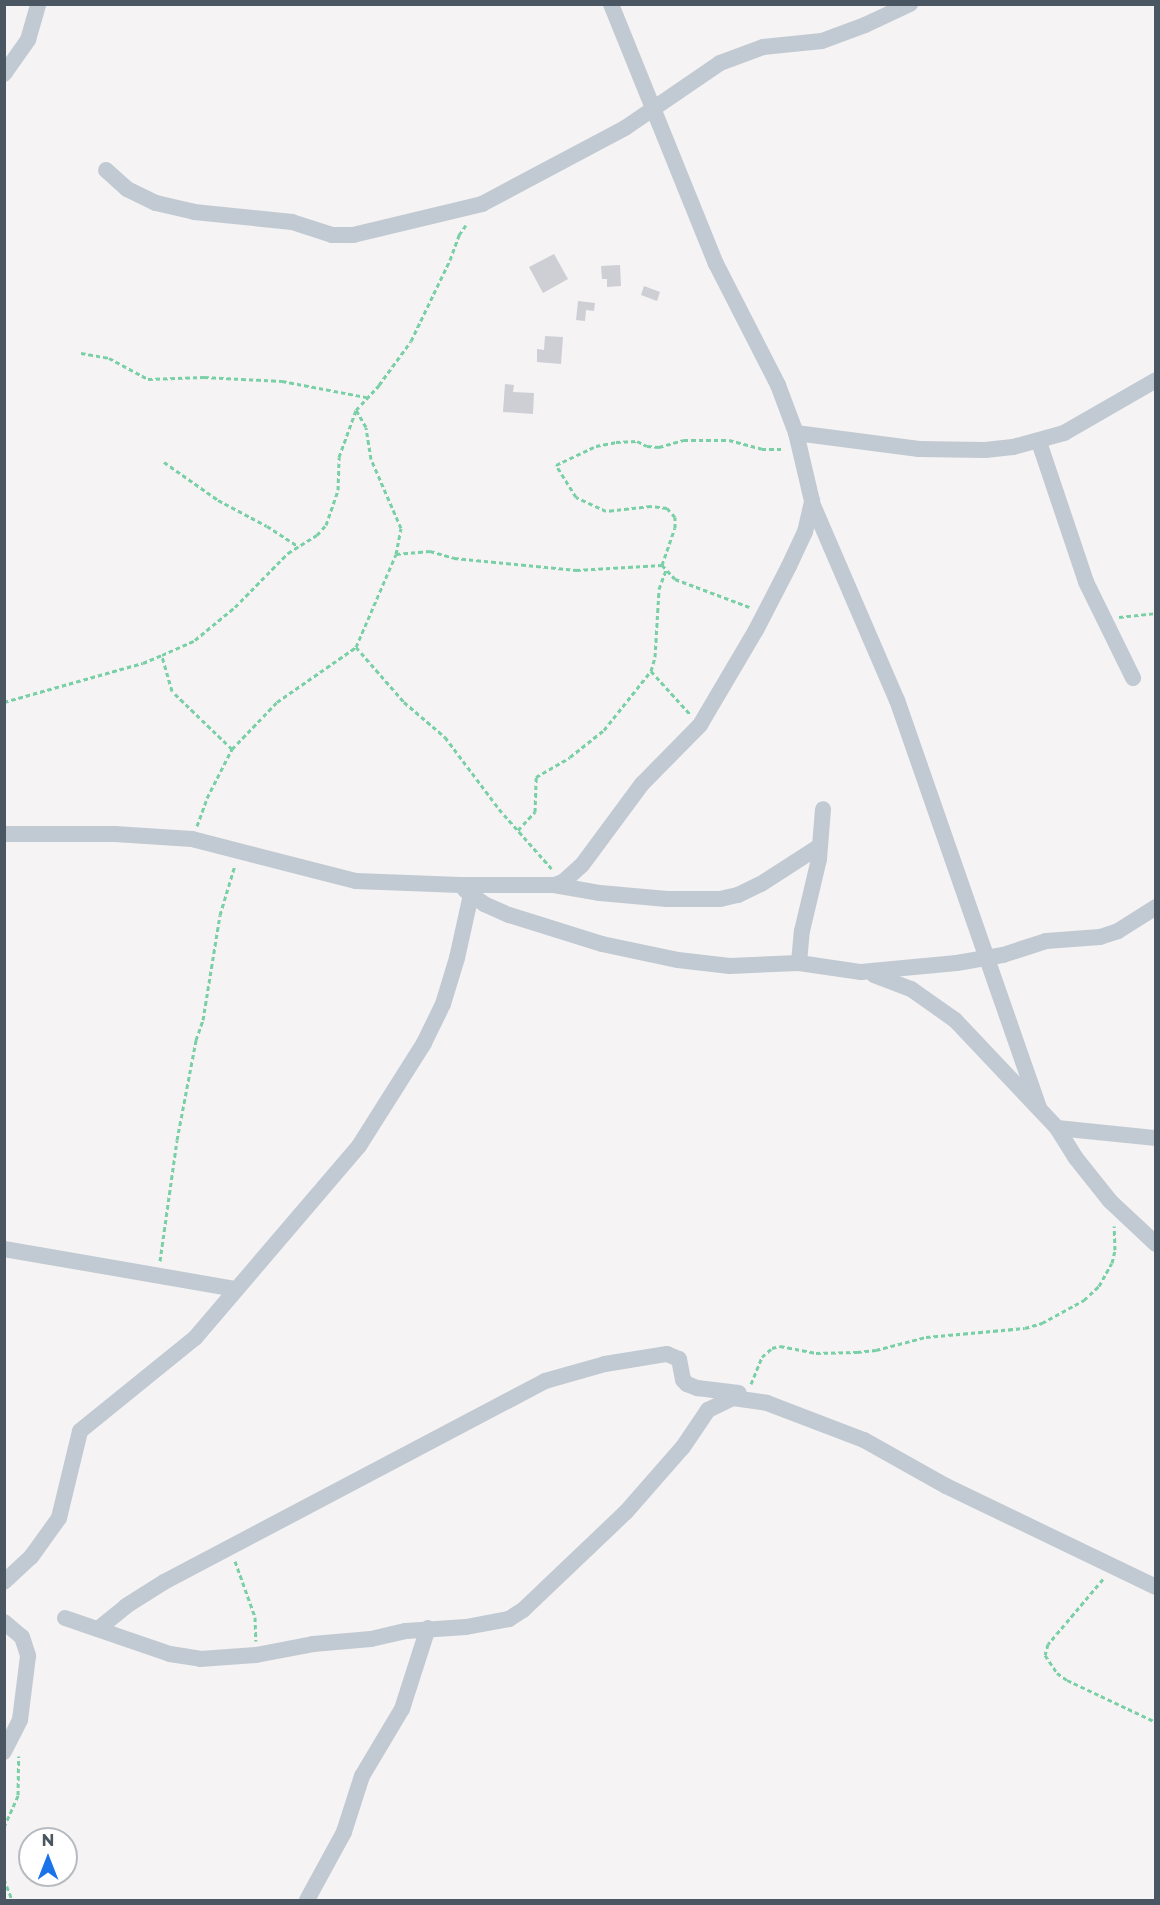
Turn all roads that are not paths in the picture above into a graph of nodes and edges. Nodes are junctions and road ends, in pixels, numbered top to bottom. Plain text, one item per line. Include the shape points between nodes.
1 (38, 4) edge
2 (611, 4) edge
3 (910, 4) edge
4 (4, 74) edge
5 (654, 110) junction
6 (106, 170) dead end
7 (1155, 380) edge
8 (798, 440) junction
9 (1039, 442) junction
10 (812, 501) junction
11 (1133, 678) dead end
12 (823, 809) dead end
13 (4, 834) edge
14 (820, 846) junction
15 (558, 884) junction
16 (466, 890) junction
17 (1155, 907) edge
18 (986, 958) junction
19 (799, 963) junction
20 (861, 972) junction
21 (1039, 1108) junction
22 (1057, 1128) junction
23 (1155, 1138) edge
24 (1155, 1244) edge
25 (4, 1249) edge
26 (235, 1289) junction
27 (749, 1398) junction
28 (4, 1582) edge
29 (1155, 1587) edge
30 (65, 1618) dead end
31 (4, 1622) edge
32 (428, 1628) junction
33 (98, 1629) junction
34 (4, 1752) edge
35 (307, 1900) edge

1 - 4 street via 28,40
2 - 5 street
3 - 5 street via 822,41 763,47 733,57
5 - 6 street via 588,150 482,204 343,236 292,222 194,212 156,203 127,189
5 - 8 street via 716,264 778,386
7 - 9 street via 1064,433
8 - 9 street via 953,451
8 - 10 street
9 - 11 street via 1065,524 1103,620
10 - 15 street via 805,532 700,725 642,784 594,850
10 - 18 street via 897,700
12 - 14 street
13 - 16 street via 192,839 356,881
14 - 15 street via 761,884 720,899 667,899 580,891
14 - 19 street
15 - 16 street
16 - 19 street via 509,915 602,944 730,966
16 - 26 street via 457,958 443,1004 424,1043 359,1146
17 - 18 street via 1141,919 1109,934 1046,942
18 - 20 street
18 - 21 street
19 - 20 street
20 - 21 street via 911,988 956,1020
21 - 22 street
22 - 23 street
22 - 24 street via 1110,1201
25 - 26 street
26 - 28 street via 195,1338 80,1431 59,1518 31,1557
27 - 29 street via 864,1440 946,1486
27 - 32 street via 733,1398 708,1410 647,1489 524,1610 489,1624
27 - 33 street via 687,1384 679,1359 667,1354 576,1371 524,1392 230,1548 126,1605
30 - 33 street
31 - 34 street via 22,1637 28,1656 20,1720
32 - 33 street via 256,1655 200,1659 170,1654
32 - 35 street via 402,1709 362,1776 344,1832

